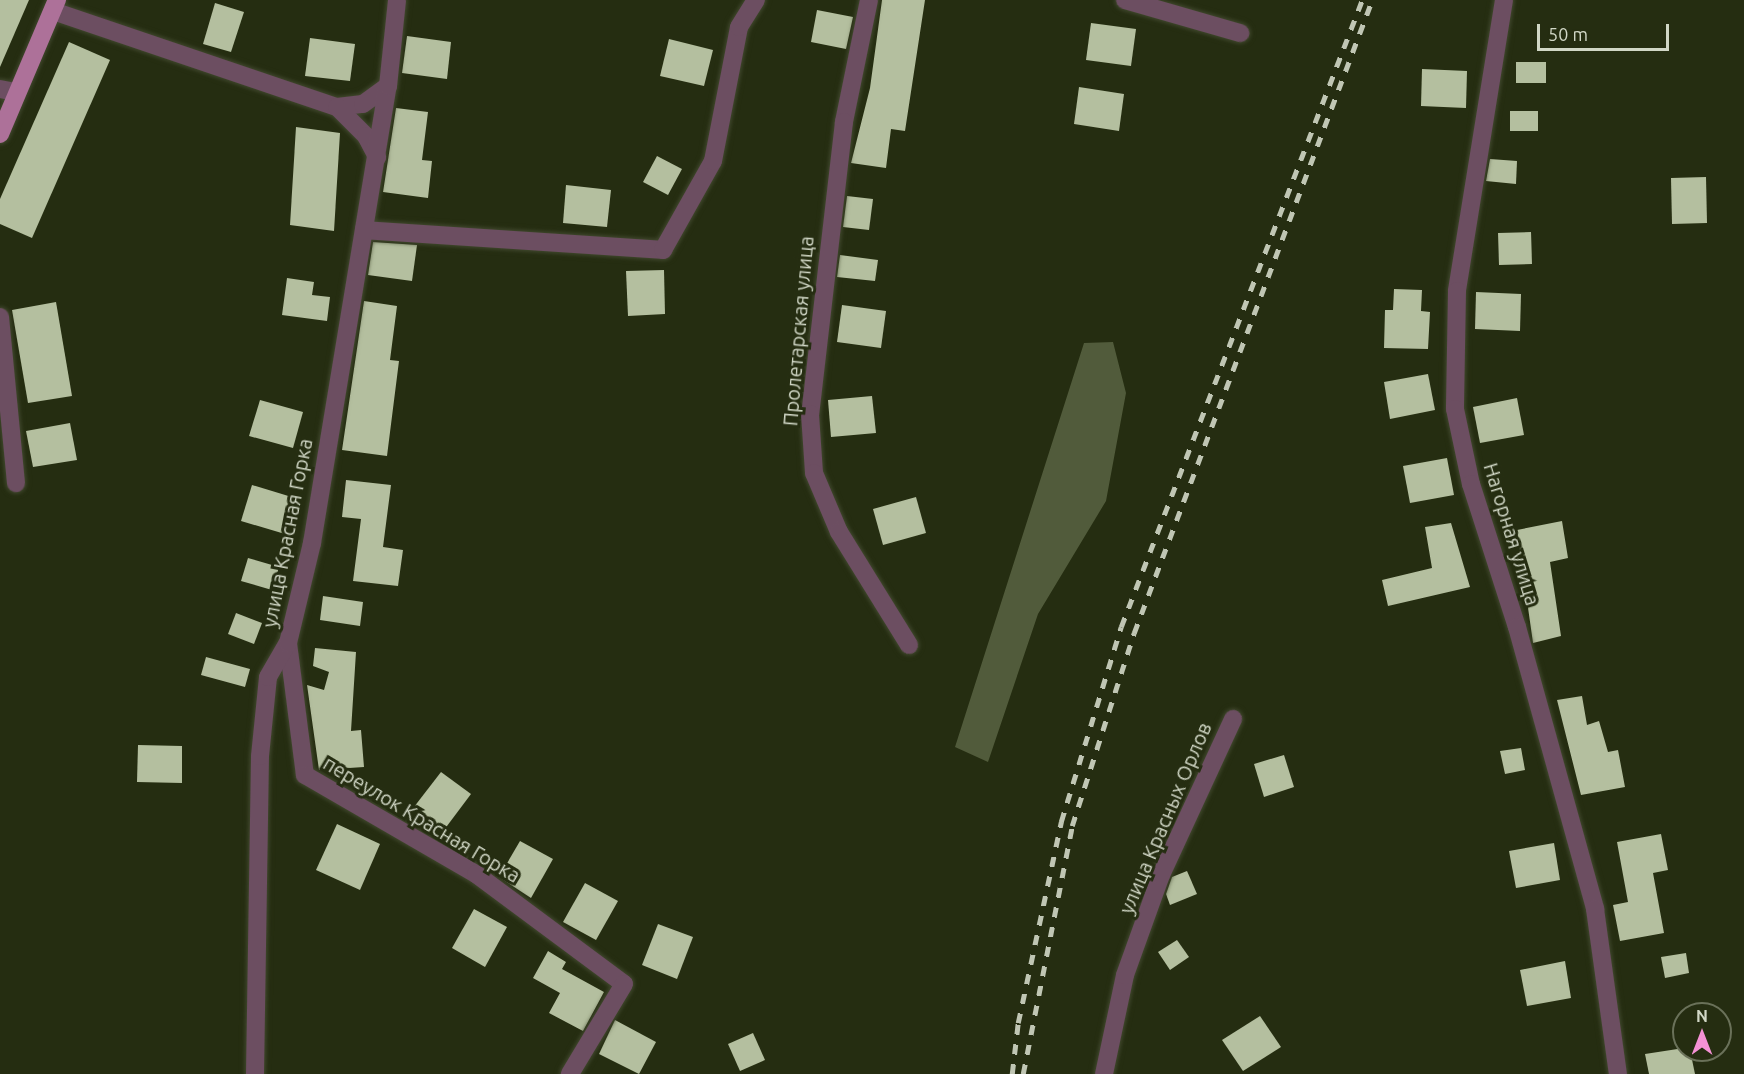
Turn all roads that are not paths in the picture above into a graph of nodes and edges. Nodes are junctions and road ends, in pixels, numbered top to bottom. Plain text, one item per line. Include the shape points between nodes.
1 (397, 0) edge
2 (756, 0) edge
3 (869, 0) edge
4 (1125, 0) edge
5 (1504, 0) edge
6 (55, 5) edge
7 (1240, 33) dead end
8 (388, 86) junction
9 (8, 91) edge
10 (337, 107) junction
11 (0, 134) edge
12 (377, 157) junction
13 (364, 230) junction
14 (0, 317) edge
15 (16, 483) dead end
16 (288, 643) junction
17 (909, 645) dead end
18 (1233, 719) dead end
19 (255, 1074) edge
20 (570, 1074) edge
21 (1104, 1074) edge
22 (1618, 1074) edge

1 - 8 street, улица Красная Горка
2 - 13 street via 739,27 713,161 663,250
3 - 17 street, Пролетарская улица via 844,122 810,414 814,473 839,532
4 - 7 street
5 - 22 street, Нагорная улица via 1457,291 1455,409 1471,484 1517,627 1595,909
6 - 9 main road
6 - 10 street
8 - 10 street via 363,104
8 - 12 street, улица Красная Горка
9 - 11 main road
10 - 12 street via 366,136
12 - 13 street, улица Красная Горка
13 - 16 street, улица Красная Горка via 312,543
14 - 15 street
16 - 19 street, улица Красная Горка via 268,677 260,756
16 - 20 street, переулок Красная Горка via 305,775 476,874 624,984
18 - 21 street, улица Красных Орлов via 1161,875 1125,975

